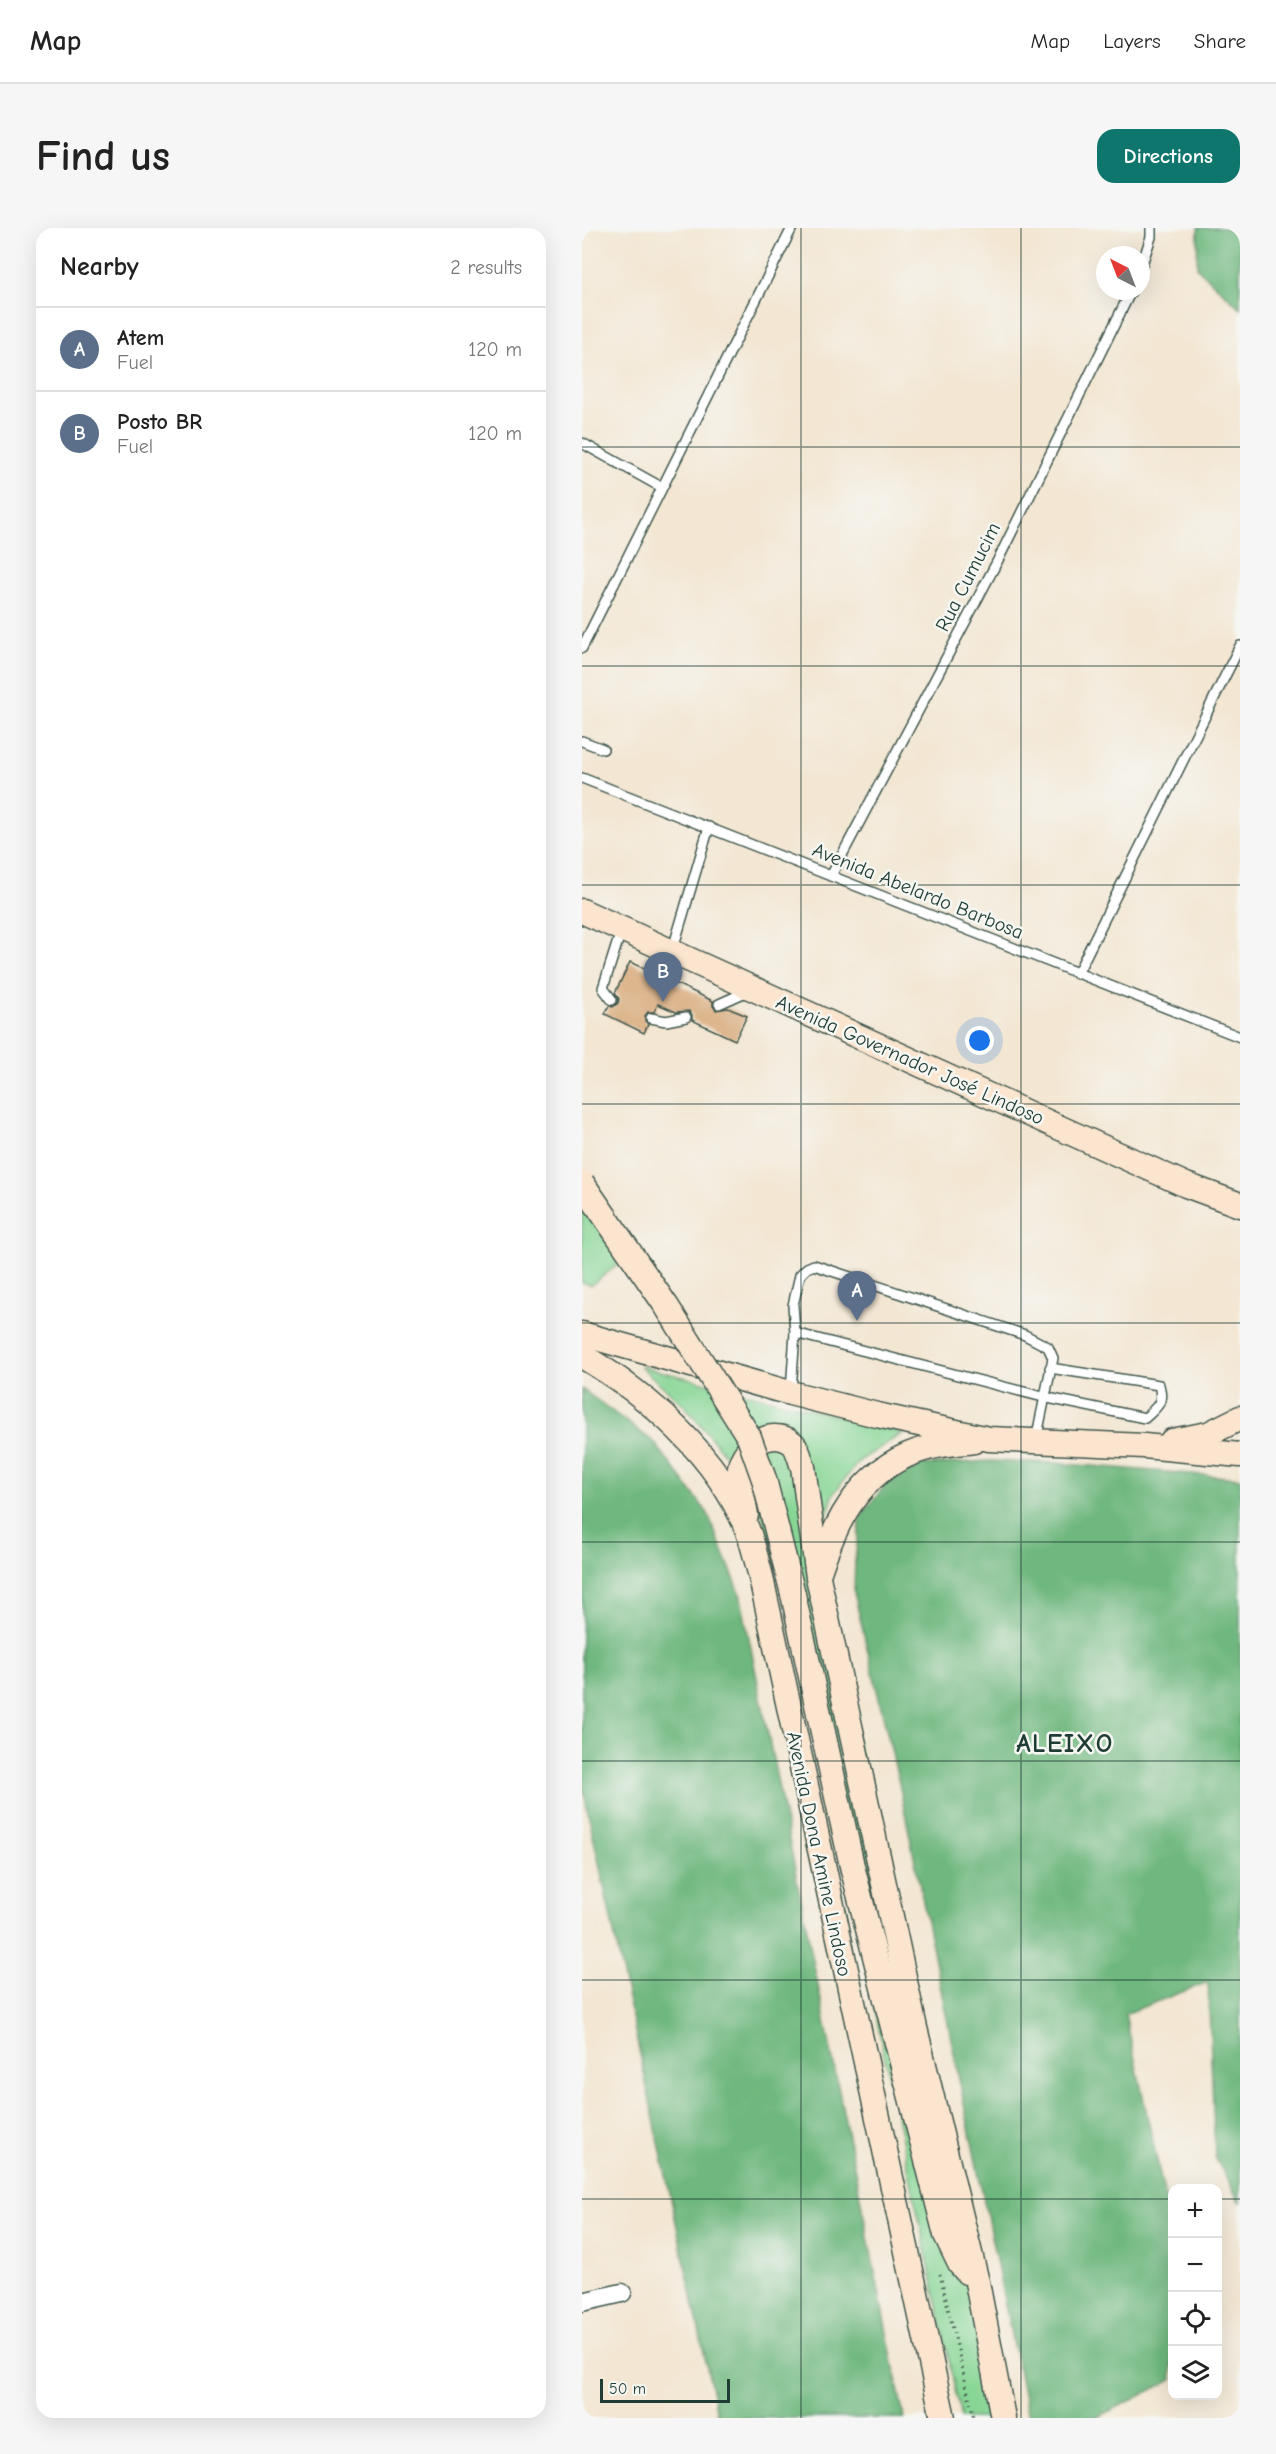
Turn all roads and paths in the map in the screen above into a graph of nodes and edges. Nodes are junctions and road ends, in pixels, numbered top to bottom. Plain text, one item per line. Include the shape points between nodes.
1 (792, 228) edge
2 (1151, 228) edge
3 (1148, 246) edge
4 (1127, 300) edge
5 (582, 443) edge
6 (661, 487) junction
7 (1240, 646) edge
8 (582, 648) edge
9 (582, 741) edge
10 (603, 749) dead end
11 (582, 778) edge
12 (708, 827) junction
13 (831, 876) junction
14 (582, 911) edge
15 (622, 929) junction
16 (672, 952) junction
17 (1077, 974) junction
18 (753, 989) junction
19 (612, 1000) dead end
20 (719, 1004) dead end
21 (686, 1017) dead end
22 (651, 1018) dead end
23 (1240, 1037) edge
24 (582, 1183) edge
25 (1186, 1185) junction
26 (1240, 1205) edge
27 (1240, 1223) edge
28 (795, 1333) junction
29 (582, 1334) edge
30 (582, 1356) edge
31 (1050, 1368) junction
32 (790, 1393) junction
33 (1043, 1397) junction
34 (1240, 1418) edge
35 (989, 1439) junction
36 (1036, 1441) junction
37 (1144, 1446) junction
38 (1240, 1455) edge
39 (747, 1529) junction
40 (818, 1577) junction
41 (977, 2282) junction
42 (622, 2292) dead end
43 (582, 2302) edge
44 (943, 2418) edge
45 (1003, 2418) edge

1 - 6 lane
2 - 3 lane
4 - 13 lane, Rua Cumucim via 998,560
5 - 6 lane
6 - 8 lane
7 - 17 lane
9 - 10 lane
11 - 12 lane, Avenida Abelardo Barbosa
12 - 13 lane, Avenida Abelardo Barbosa
12 - 16 lane
13 - 17 lane, Avenida Abelardo Barbosa
14 - 15 main road, Avenida Governador José Lindoso
15 - 16 main road, Avenida Governador José Lindoso
15 - 19 lane via 603,988
16 - 18 main road, Avenida Governador José Lindoso
17 - 23 lane, Avenida Abelardo Barbosa
18 - 20 lane
18 - 25 main road, Avenida Governador José Lindoso
21 - 22 lane via 666,1021
24 - 41 main road, bridge via 749,1437 764,1479 793,1594 852,1866 946,2235 960,2264
25 - 26 main road, Avenida Governador José Lindoso
25 - 27 main road
28 - 31 lane via 794,1305 800,1275 814,1265 1025,1335 1048,1347 1053,1358
28 - 32 lane
28 - 33 lane
29 - 32 main road
30 - 39 main road, Avenida Dona Amine Lindoso via 640,1394 681,1432 723,1484
31 - 33 lane
31 - 33 lane via 1159,1385 1162,1396 1158,1407 1145,1418
32 - 35 main road
33 - 36 lane
34 - 37 main road via 1208,1434
35 - 36 main road
35 - 40 main road via 928,1448 884,1468 855,1496 835,1527
36 - 37 main road
37 - 38 main road
39 - 40 main road via 740,1468 745,1455 753,1444 766,1438 790,1442 803,1467
39 - 44 main road, Avenida Dona Amine Lindoso via 760,1573
40 - 41 main road via 915,2028
41 - 45 main road
42 - 43 street

